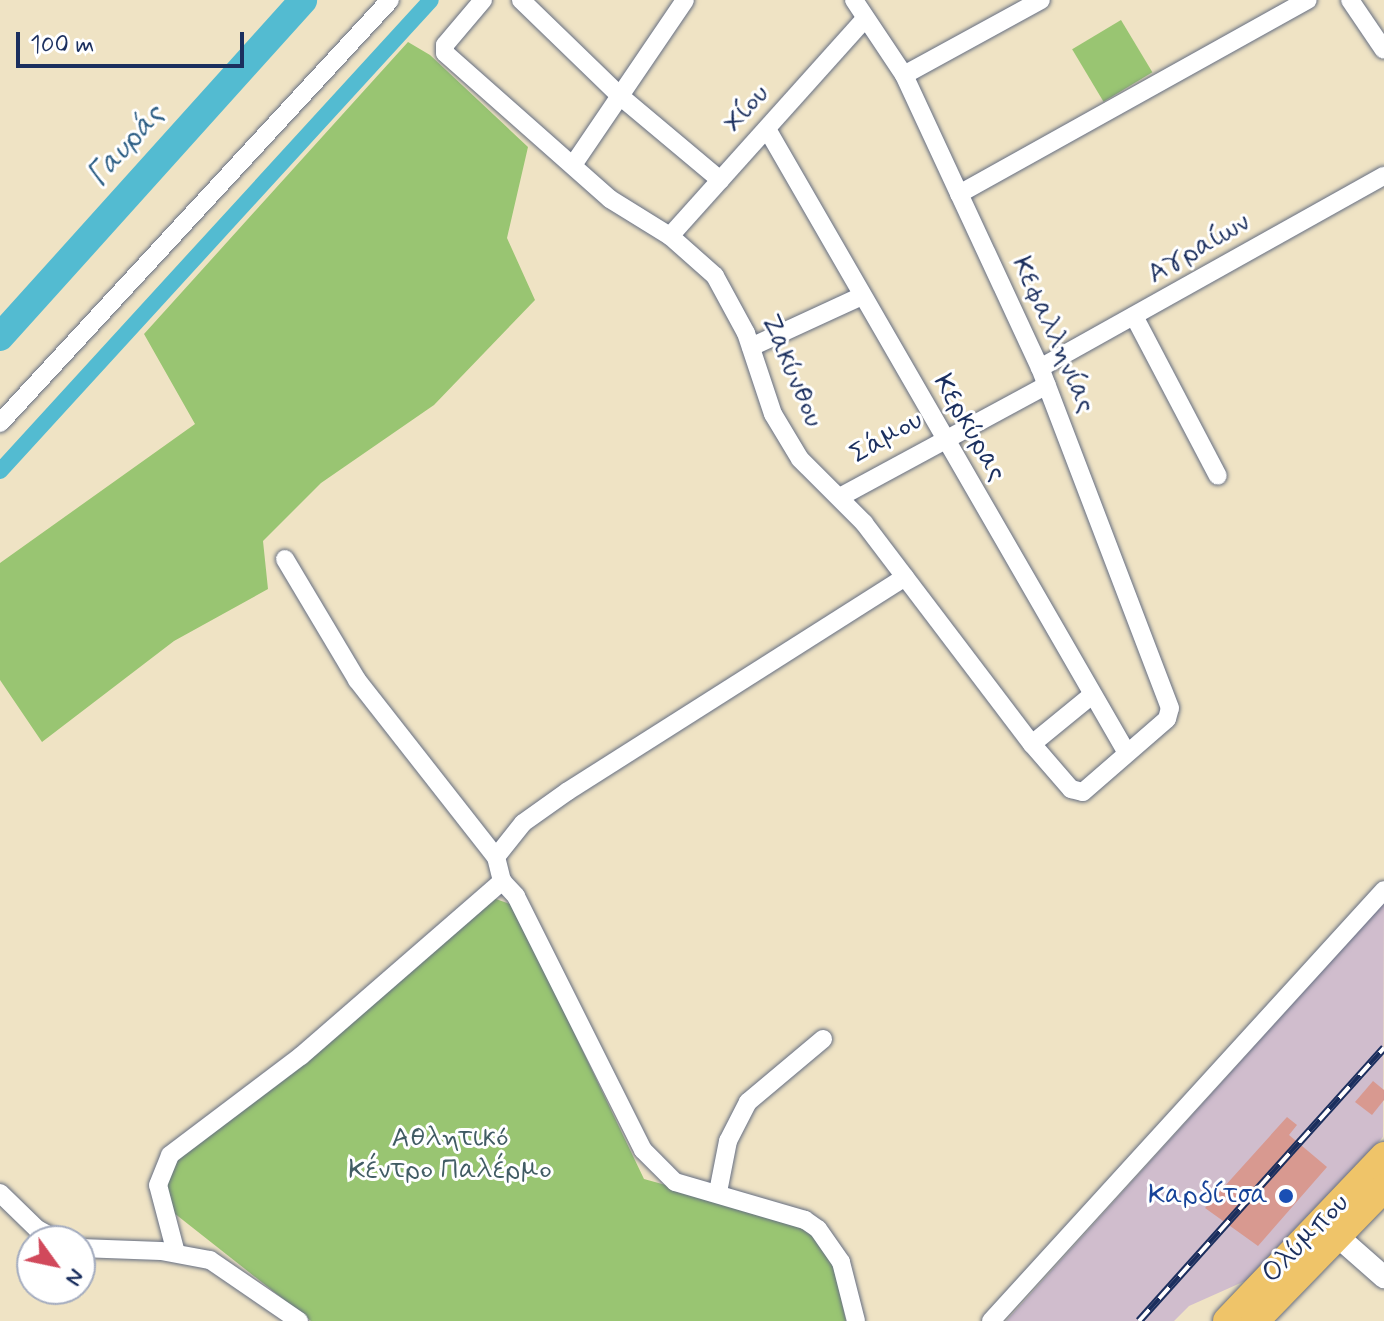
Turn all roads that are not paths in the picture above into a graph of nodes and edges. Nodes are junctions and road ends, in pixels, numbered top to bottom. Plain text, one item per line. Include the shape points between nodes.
1 (390, 0) edge
2 (483, 0) edge
3 (521, 0) edge
4 (685, 0) edge
5 (854, 0) edge
6 (1041, 0) edge
7 (1308, 0) edge
8 (1350, 0) edge
9 (865, 19) junction
10 (1384, 50) edge
11 (904, 75) junction
12 (620, 96) junction
13 (767, 129) junction
14 (573, 165) junction
15 (1384, 176) edge
16 (720, 180) junction
17 (959, 194) junction
18 (670, 236) junction
19 (862, 296) junction
20 (1135, 318) junction
21 (751, 347) junction
22 (1044, 376) junction
23 (0, 423) edge
24 (942, 439) junction
25 (1218, 476) dead end
26 (840, 497) junction
27 (285, 559) dead end
28 (905, 577) junction
29 (1092, 695) junction
30 (1032, 744) junction
31 (1127, 753) junction
32 (496, 857) junction
33 (502, 881) junction
34 (1384, 890) edge
35 (823, 1039) dead end
36 (1384, 1156) edge
37 (1384, 1188) edge
38 (718, 1192) junction
39 (0, 1193) edge
40 (33, 1225) edge
41 (1330, 1230) junction
42 (96, 1249) edge
43 (176, 1253) junction
44 (1384, 1277) edge
45 (299, 1321) edge
46 (856, 1321) edge
47 (991, 1321) edge
48 (1227, 1321) edge
49 (1255, 1321) edge

1 - 23 street
2 - 14 street, Ζακύνθου via 445,45 445,53
3 - 12 street
4 - 12 street
5 - 9 street, Κεφαλληνίας
6 - 11 street
7 - 17 street
8 - 10 street
9 - 11 street, Κεφαλληνίας
9 - 13 street, Χίου
11 - 17 street, Κεφαλληνίας
12 - 14 street
12 - 16 street
13 - 16 street, Χίου
13 - 19 street, Κερκύρας
14 - 18 street, Ζακύνθου via 619,206
15 - 20 street, Αγραίων
16 - 18 street, Χίου
17 - 22 street, Κεφαλληνίας
18 - 21 street, Ζακύνθου via 715,276
19 - 21 street
19 - 24 street, Κερκύρας
20 - 22 street, Αγραίων
20 - 25 street
21 - 26 street, Ζακύνθου via 783,432 800,459
22 - 24 street, Σάμου
22 - 31 street, Κεφαλληνίας via 1170,708 1167,719
24 - 26 street, Σάμου
24 - 29 street, Κερκύρας
26 - 28 street, Ζακύνθου
27 - 32 street via 357,680
28 - 30 street, Ζακύνθου
28 - 32 street via 556,800 523,823
29 - 30 street
29 - 31 street, Κερκύρας
30 - 31 street, Ζακύνθου via 1071,789 1083,792
32 - 33 street
33 - 38 street via 514,892 643,1150 675,1182
33 - 43 street via 301,1056 170,1155 158,1185
34 - 47 street
35 - 38 street via 748,1102 728,1141
36 - 41 main road, Ολύμπου
37 - 41 main road, Ολύμπου
38 - 46 street via 818,1229 841,1262
39 - 40 street
41 - 44 street
41 - 48 main road, Ολύμπου
41 - 49 main road, Ολύμπου
42 - 43 street
43 - 45 street via 228,1268

